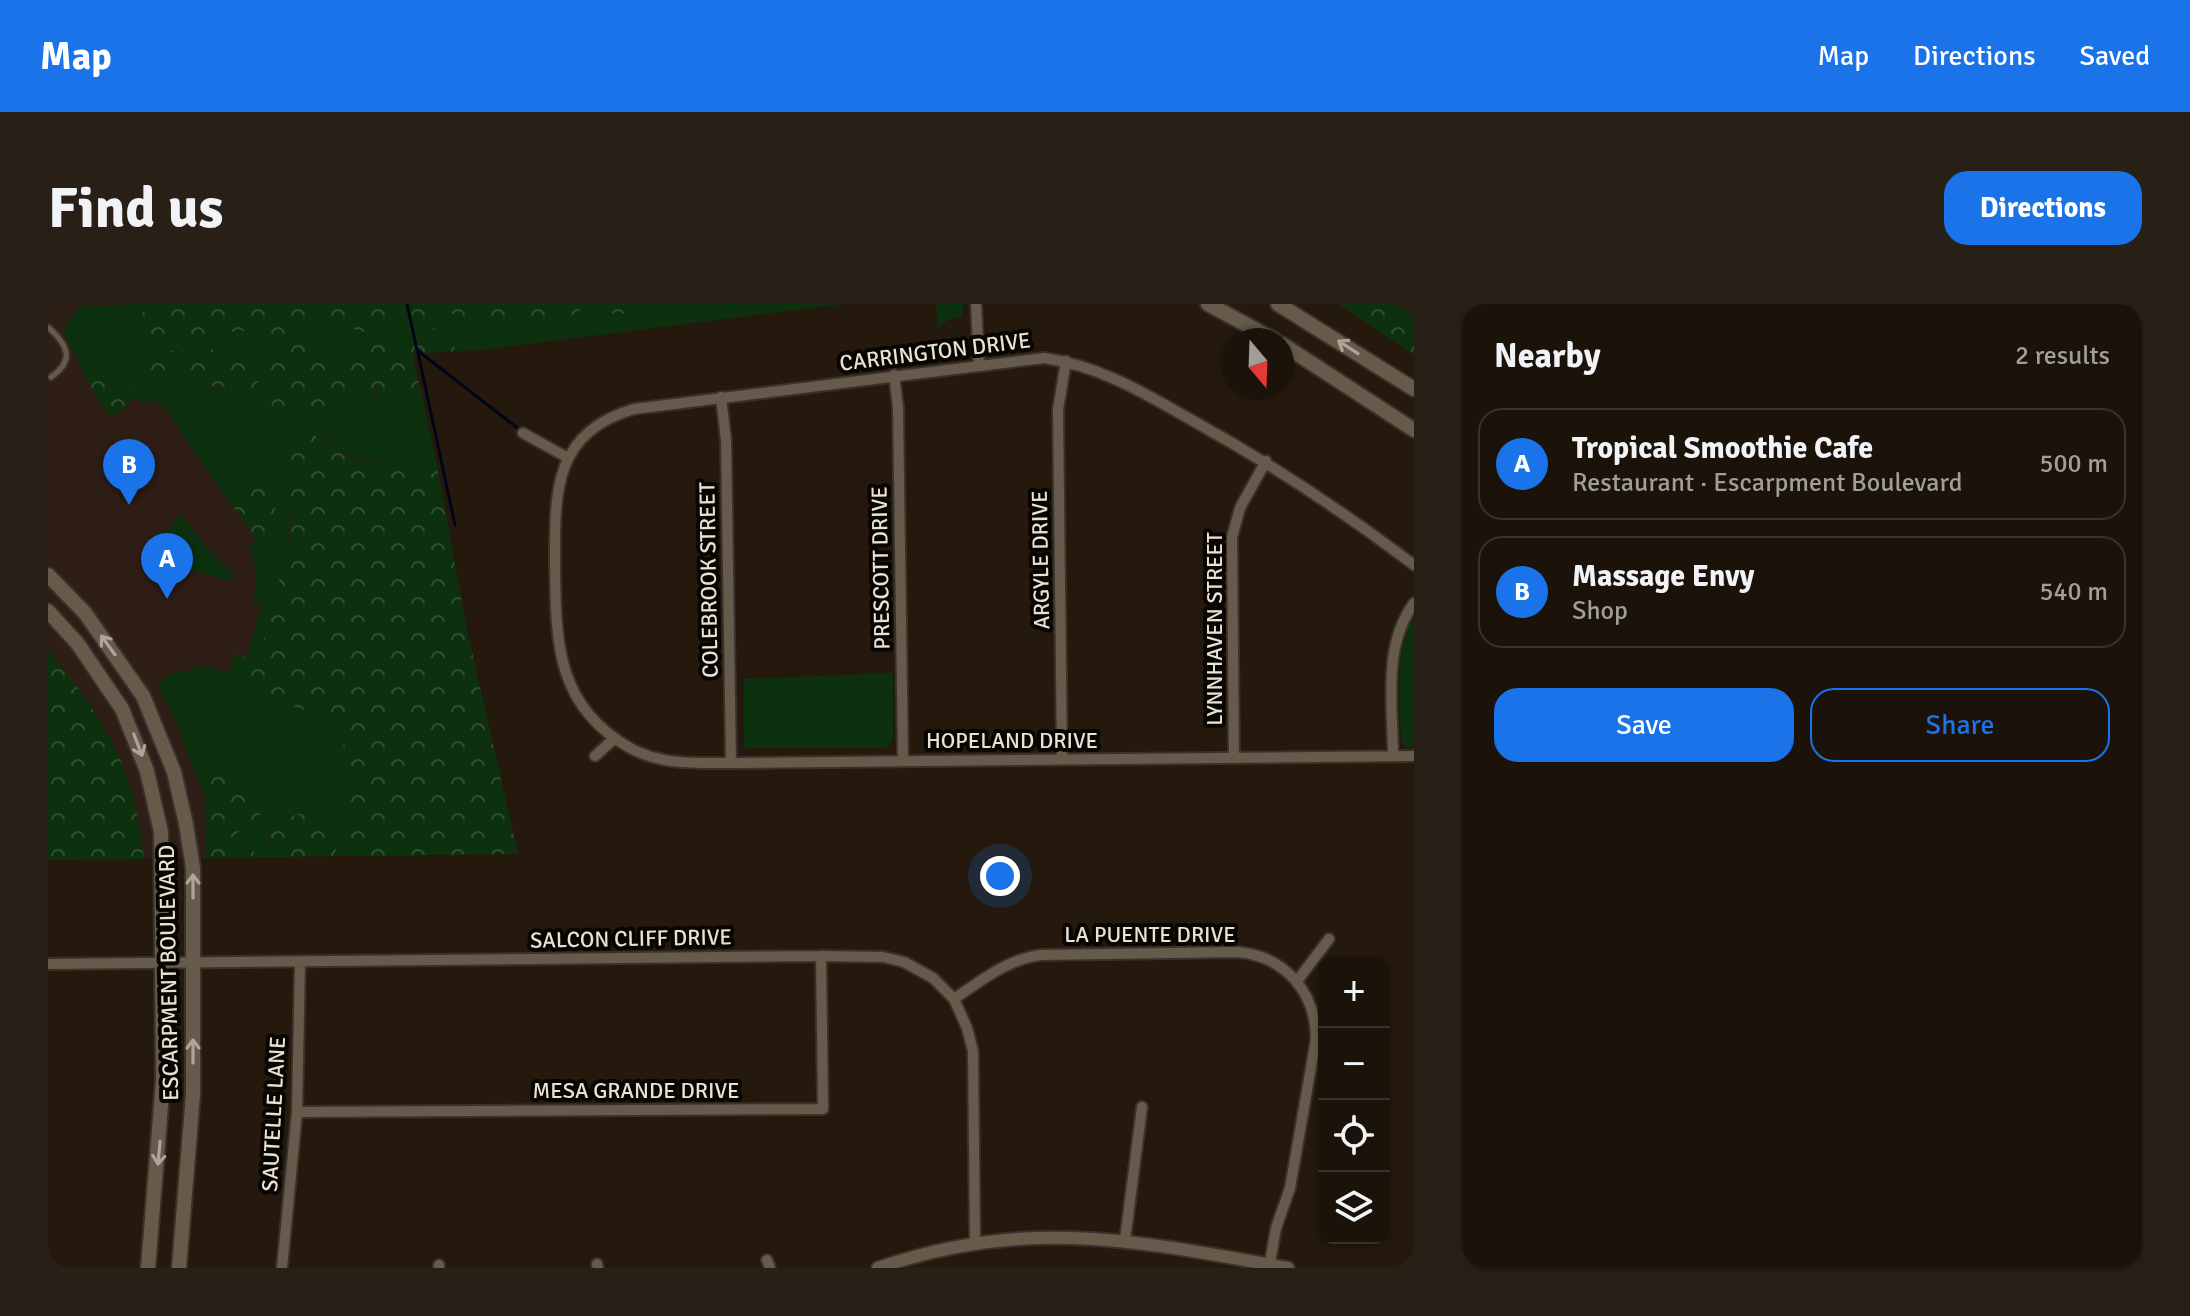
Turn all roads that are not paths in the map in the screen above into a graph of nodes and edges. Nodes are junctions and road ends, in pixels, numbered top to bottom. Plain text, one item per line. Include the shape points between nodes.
1 (976, 304) edge
2 (1208, 304) edge
3 (1278, 304) edge
4 (48, 327) edge
5 (1253, 328) edge
6 (1294, 352) edge
7 (1066, 361) junction
8 (979, 364) junction
9 (894, 375) junction
10 (51, 377) dead end
11 (1414, 389) edge
12 (721, 397) junction
13 (1414, 430) edge
14 (523, 433) dead end
15 (568, 458) junction
16 (1266, 461) junction
17 (1414, 565) edge
18 (48, 575) edge
19 (69, 596) junction
20 (1414, 603) edge
21 (49, 612) edge
22 (615, 738) junction
23 (595, 756) dead end
24 (1393, 756) junction
25 (1414, 756) edge
26 (1234, 758) junction
27 (1062, 759) junction
28 (903, 761) junction
29 (731, 763) junction
30 (1329, 939) dead end
31 (821, 956) junction
32 (300, 963) junction
33 (48, 964) edge
34 (162, 964) junction
35 (194, 964) junction
36 (1297, 981) junction
37 (954, 999) junction
38 (1142, 1107) dead end
39 (297, 1112) junction
40 (1125, 1240) junction
41 (975, 1243) junction
42 (1269, 1266) edge
43 (148, 1268) edge
44 (179, 1268) edge
45 (282, 1268) edge
46 (878, 1268) edge
47 (1288, 1268) edge

1 - 8 street
2 - 5 main road
11 -> 3 main road
4 - 10 lane via 67,353 63,367
6 - 13 main road
7 - 8 street, CARRINGTON DRIVE via 1034,358
7 - 16 street, CARRINGTON DRIVE via 1132,386
7 - 27 street, ARGYLE DRIVE via 1058,410
8 - 9 street, CARRINGTON DRIVE
9 - 12 street, CARRINGTON DRIVE
9 - 28 street, PRESCOTT DRIVE
12 - 15 street, CARRINGTON DRIVE via 626,411 593,430
12 - 29 street, COLEBROOK STREET
14 - 15 street
15 - 22 street, HOPELAND DRIVE via 555,499 558,648 582,705
16 - 17 street, CARRINGTON DRIVE
16 - 26 street, LYNNHAVEN STREET via 1240,508 1232,537
18 - 19 main road, ESCARPMENT BOULEVARD
19 - 21 main road
35 -> 19 main road, ESCARPMENT BOULEVARD via 193,868 174,772 143,696
20 - 24 street via 1392,659
21 -> 34 main road, ESCARPMENT BOULEVARD via 100,673 122,709 147,771 161,832
22 - 23 street
22 - 29 street, HOPELAND DRIVE via 662,760
24 - 25 street, HOPELAND DRIVE
24 - 26 street, HOPELAND DRIVE
26 - 27 street, HOPELAND DRIVE
27 - 28 street, HOPELAND DRIVE
28 - 29 street, HOPELAND DRIVE
30 - 36 street
31 - 32 street, SALCON CLIFF DRIVE
31 - 37 street, SALCON CLIFF DRIVE via 904,962 933,978
31 - 39 street, MESA GRANDE DRIVE via 823,1109
32 - 35 street, SALCON CLIFF DRIVE
32 - 39 street, SAUTELLE LANE
33 - 34 street, SALCON CLIFF DRIVE
34 - 35 street, SALCON CLIFF DRIVE
34 -> 43 main road, ESCARPMENT BOULEVARD via 163,1080
44 -> 35 main road, ESCARPMENT BOULEVARD via 193,1094
36 - 37 street, LA PUENTE DRIVE via 1273,961 1247,953 1040,955 999,968
36 - 42 street via 1312,1008 1316,1039 1290,1188
37 - 41 street, SALCON CLIFF DRIVE via 973,1051
38 - 40 street
39 - 45 street, SAUTELLE LANE
40 - 41 street via 1047,1236
40 - 42 street
41 - 46 street
42 - 47 street

